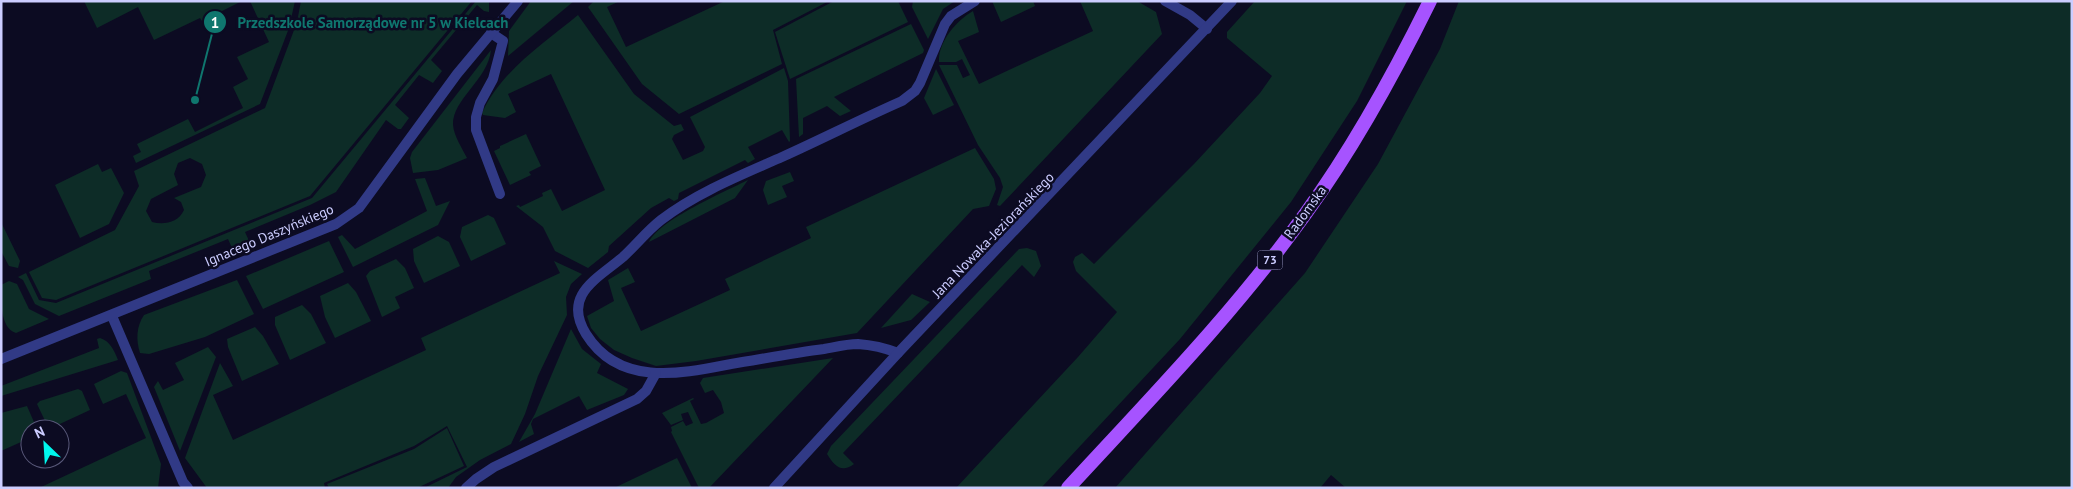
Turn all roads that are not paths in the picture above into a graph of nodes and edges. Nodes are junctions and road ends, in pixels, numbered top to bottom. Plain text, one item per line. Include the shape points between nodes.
1 (518, 1) edge
2 (975, 1) edge
3 (1165, 1) edge
4 (1232, 1) edge
5 (1430, 1) edge
6 (1207, 29) junction
7 (491, 33) junction
8 (500, 194) dead end
9 (112, 316) junction
10 (898, 353) junction
11 (2, 356) edge
12 (656, 373) junction
13 (185, 483) edge
14 (174, 488) edge
15 (466, 488) edge
16 (774, 488) edge
17 (1068, 488) edge

1 - 7 street, Ignacego Daszyńskiego
2 - 12 street via 951,16 945,24 915,91 902,101 684,205 660,221 582,292 578,319 589,339 614,362
3 - 6 street
4 - 6 street, Jana Nowaka-Jeziorańskiego
5 - 17 main road, Radomska / 73 via 1376,102 1306,213 1199,346
6 - 10 street, Jana Nowaka-Jeziorańskiego
7 - 8 street via 503,41 494,79 480,103 476,130
7 - 9 street, Ignacego Daszyńskiego via 456,74 359,208 336,224
9 - 11 street, Ignacego Daszyńskiego
9 - 13 street
10 - 12 street via 857,344 683,373
10 - 16 street, Jana Nowaka-Jeziorańskiego
12 - 15 street via 646,391 637,399 494,467
13 - 14 street

